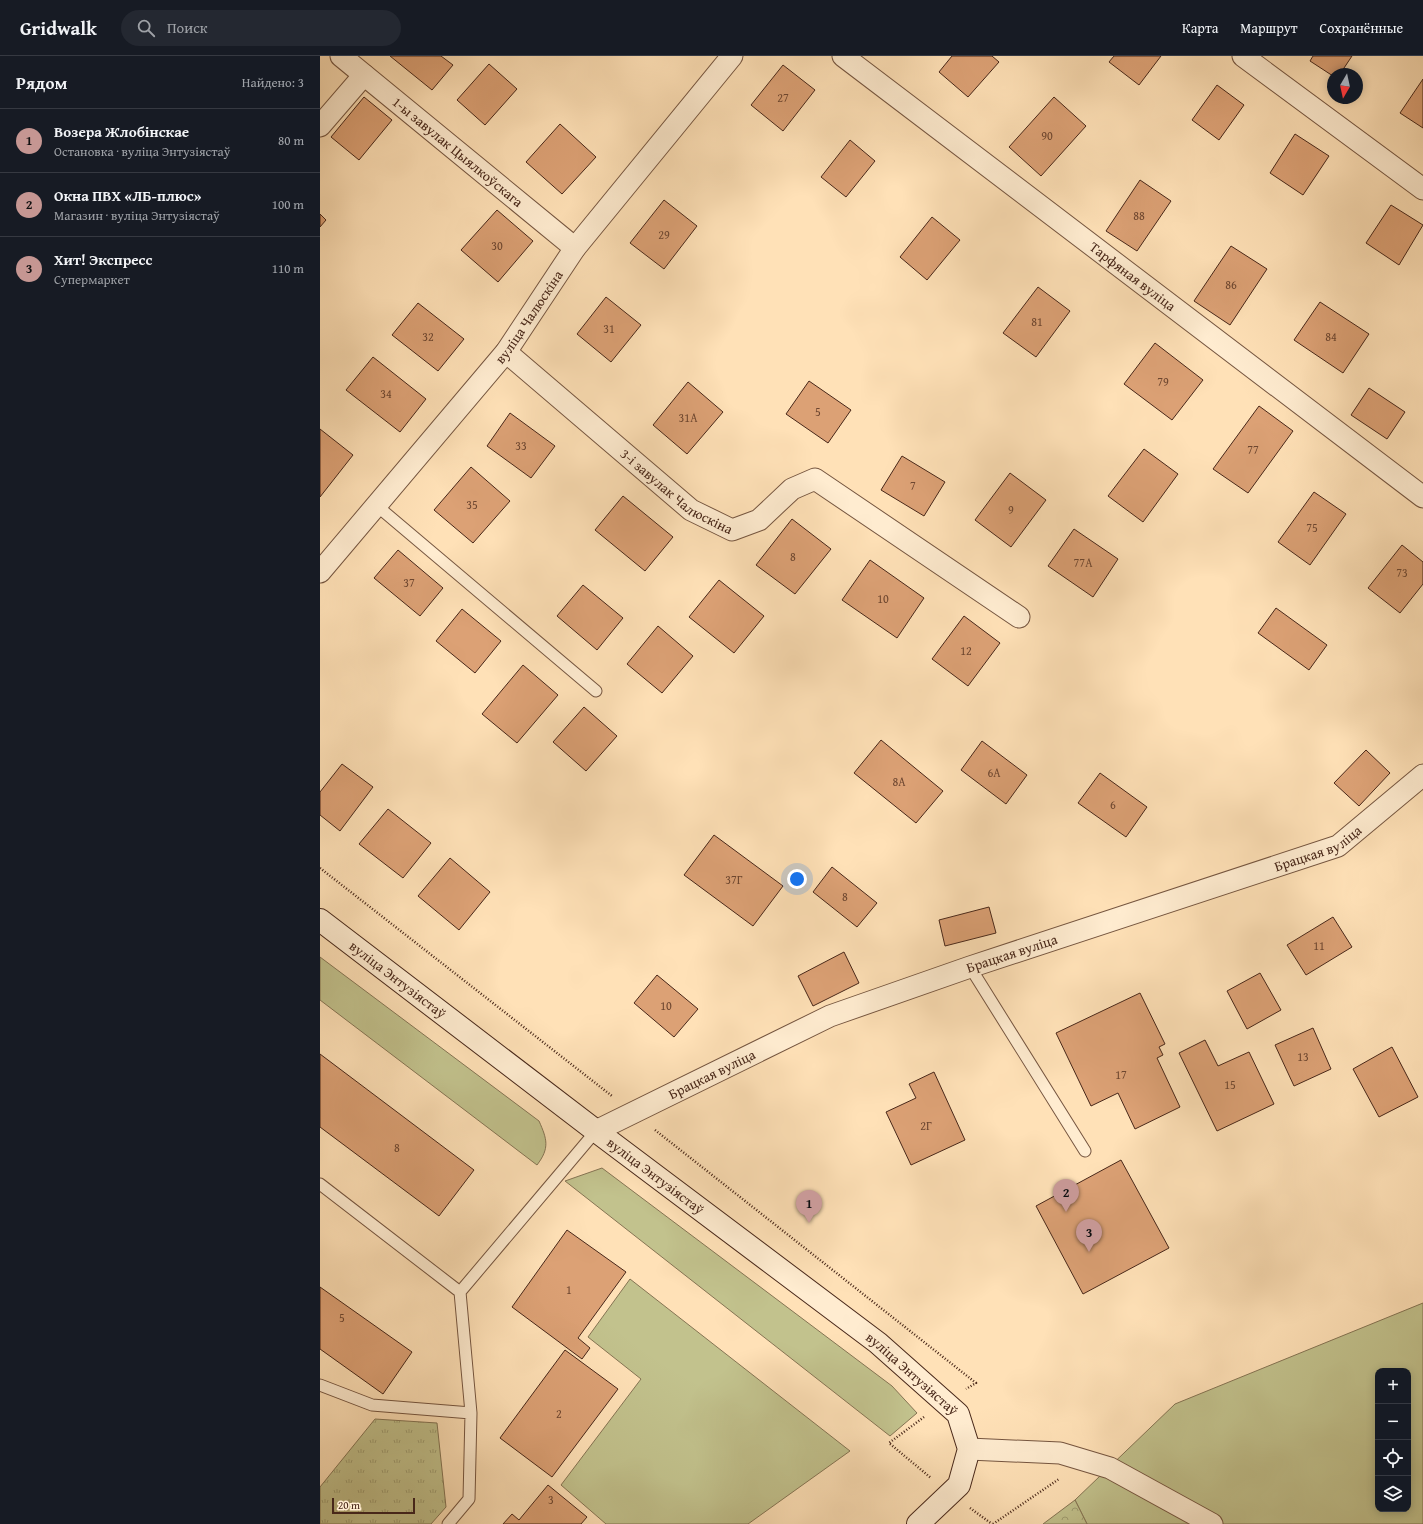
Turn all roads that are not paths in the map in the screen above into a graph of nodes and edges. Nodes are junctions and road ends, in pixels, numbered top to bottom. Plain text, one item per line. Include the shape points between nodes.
1 (341, 56) edge
2 (732, 56) edge
3 (843, 56) edge
4 (1243, 56) edge
5 (364, 75) junction
6 (320, 126) edge
7 (1423, 189) edge
8 (575, 248) junction
9 (506, 352) junction
10 (1423, 497) edge
11 (376, 505) junction
12 (320, 572) edge
13 (1019, 616) dead end
14 (596, 691) dead end
15 (1423, 775) edge
16 (320, 920) edge
17 (970, 967) junction
18 (596, 1131) junction
19 (1085, 1151) dead end
20 (320, 1184) edge
21 (460, 1292) junction
22 (320, 1385) edge
23 (471, 1413) junction
24 (969, 1449) junction
25 (448, 1524) edge
26 (918, 1524) edge
27 (1212, 1524) edge

1 - 5 street, 1-ы завулак Цыялкоўскага
2 - 8 street, вуліца Чалюскіна
3 - 10 street, Тарфяная вуліца
4 - 7 street
5 - 6 street
5 - 8 street, 1-ы завулак Цыялкоўскага
8 - 9 street, вуліца Чалюскіна
9 - 11 street, вуліца Чалюскіна
9 - 13 street, 3-і завулак Чалюскіна via 691,510 732,530 759,520 792,489 815,479
11 - 12 street, вуліца Чалюскіна
11 - 14 lane
15 - 17 street, Брацкая вуліца via 1338,846
16 - 18 main road, вуліца Энтузіястаў
17 - 18 street, Брацкая вуліца via 830,1016
17 - 19 lane
18 - 21 lane
18 - 24 main road, вуліца Энтузіястаў via 878,1343 958,1414
20 - 21 lane
21 - 23 lane
22 - 23 lane via 372,1405
23 - 25 lane via 469,1499
24 - 26 main road via 958,1485
24 - 27 street via 1060,1453 1085,1460 1110,1468

